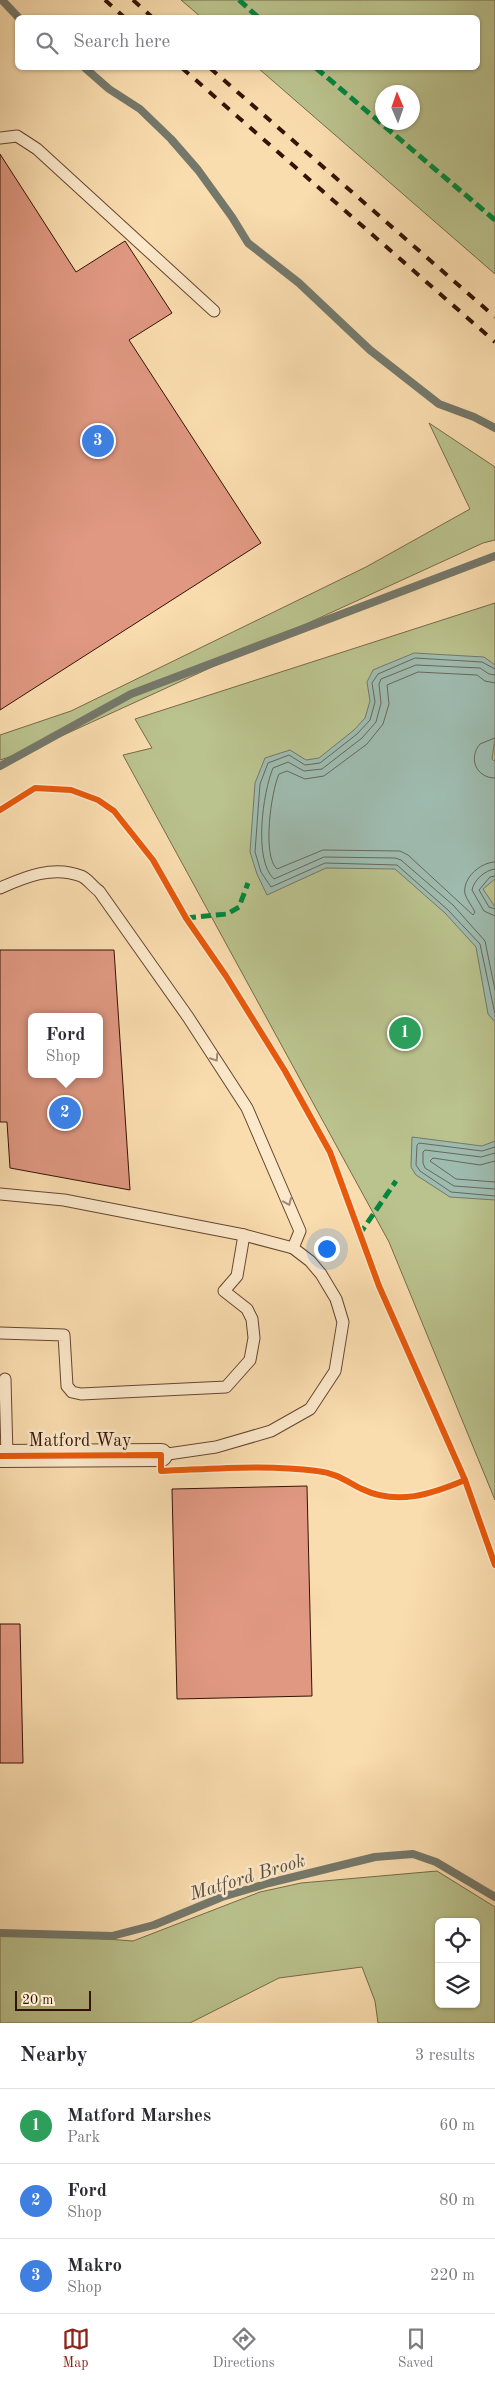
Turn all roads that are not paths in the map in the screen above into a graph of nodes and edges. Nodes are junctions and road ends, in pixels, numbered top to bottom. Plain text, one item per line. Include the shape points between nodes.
1 (0, 138) edge
2 (214, 311) dead end
3 (0, 888) edge
4 (0, 1194) edge
5 (244, 1235) junction
6 (293, 1248) junction
7 (0, 1333) edge
8 (5, 1379) dead end
9 (161, 1454) joint
10 (4, 1456) edge

1 - 2 lane via 18,136 37,149
3 -> 6 lane via 32,874 56,872 81,876 99,891 188,1017 247,1108 300,1231
4 - 5 lane via 64,1200
5 - 6 lane
5 - 7 lane via 237,1276 224,1291 247,1309 252,1319 254,1338 250,1360 226,1387 72,1392 67,1386 64,1335
6 - 9 lane via 310,1261 336,1299 342,1322 334,1371 310,1409 271,1431 216,1447
8 - 10 lane
9 - 10 street, Matford Way

